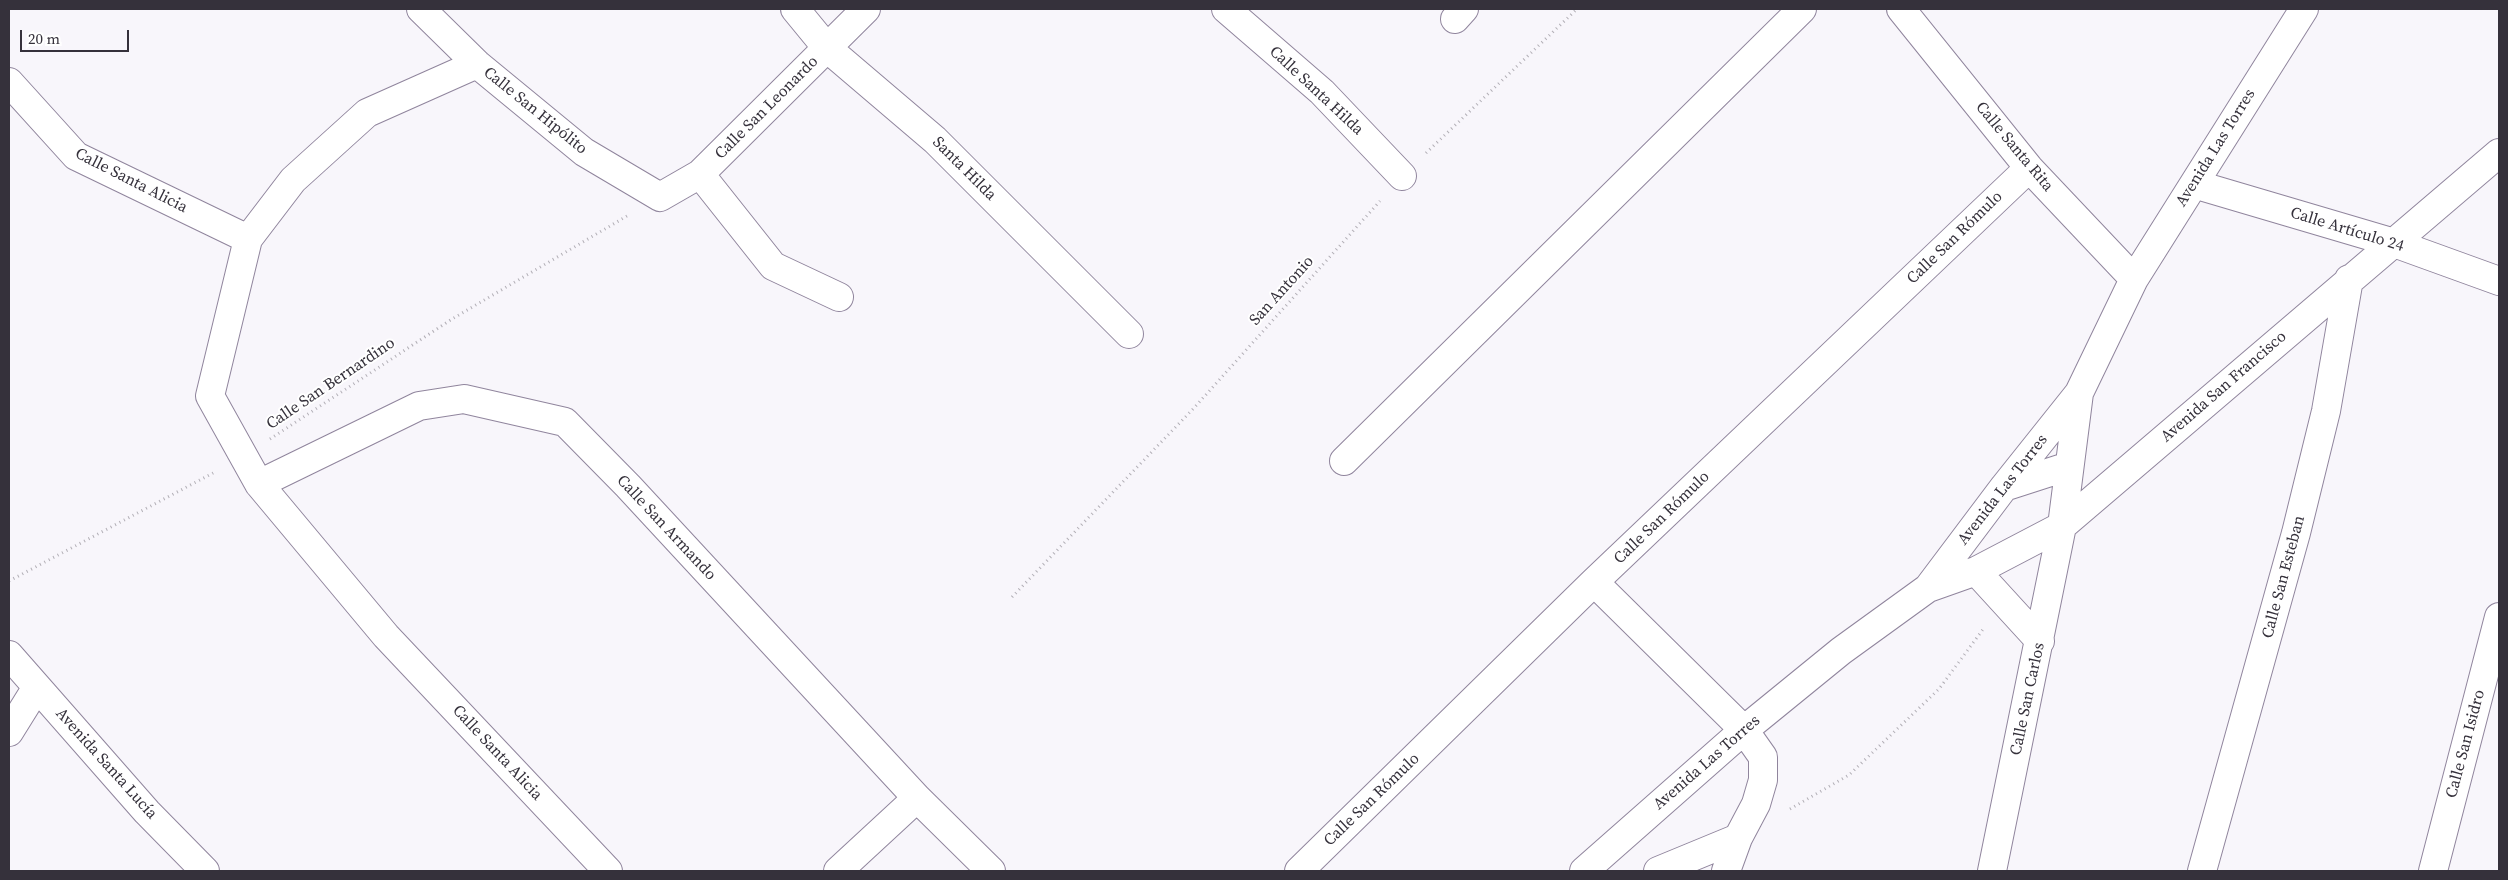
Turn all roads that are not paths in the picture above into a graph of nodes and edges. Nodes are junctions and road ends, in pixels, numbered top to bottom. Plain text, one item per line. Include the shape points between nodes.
1 (421, 9) edge
2 (795, 9) edge
3 (866, 9) edge
4 (1226, 9) edge
5 (1802, 9) edge
6 (1901, 9) edge
7 (2299, 11) edge
8 (827, 48) junction
9 (477, 64) junction
10 (9, 82) edge
11 (2499, 153) edge
12 (2029, 168) junction
13 (700, 174) junction
14 (1402, 176) road end
15 (2194, 184) junction
16 (660, 197) joint
17 (248, 239) junction
18 (2394, 243) junction
19 (2134, 279) junction
20 (2349, 279) junction
21 (2499, 281) edge
22 (839, 297) dead end
23 (1129, 334) dead end
24 (2079, 393) junction
25 (1344, 461) dead end
26 (2070, 466) junction
27 (259, 484) junction
28 (2004, 486) junction
29 (2062, 526) junction
30 (1976, 571) junction
31 (1594, 582) junction
32 (1928, 588) junction
33 (2499, 617) edge
34 (2040, 641) junction
35 (9, 655) edge
36 (37, 687) junction
37 (1744, 730) junction
38 (9, 732) edge
39 (917, 798) junction
40 (1738, 838) junction
41 (205, 871) edge
42 (608, 871) edge
43 (838, 871) edge
44 (991, 871) edge
45 (1299, 871) edge
46 (1584, 871) edge
47 (1658, 871) edge
48 (1726, 871) edge
49 (1992, 871) edge
50 (2202, 871) edge
51 (2433, 871) edge

1 - 9 street, Calle San Hipólito
2 - 8 street, Santa Hilda
3 - 8 street, Calle San Leonardo
4 - 14 street, Calle Santa Hilda via 1322,92
5 - 25 street
6 - 12 street, Calle Santa Rita
7 - 15 street, Avenida Las Torres
8 - 13 street, Calle San Leonardo
8 - 23 street, Santa Hilda via 935,140
9 - 16 street, Calle San Hipólito via 584,152
9 - 17 street via 367,113 293,180
10 - 17 street, Calle Santa Alicia via 76,156
11 - 18 street, Avenida San Francisco
12 - 19 street, Calle Santa Rita
12 - 31 street, Calle San Rómulo
13 - 16 street, Calle San Leonardo
13 - 22 street via 773,266
15 - 18 street, Calle Artículo 24
15 - 19 street, Avenida Las Torres
17 - 27 street, Calle Santa Alicia via 210,396
18 - 20 street, Avenida San Francisco
18 - 21 street, Calle Artículo 24
19 - 24 street, Avenida Las Torres
20 - 29 street, Avenida San Francisco
20 - 50 street, Calle San Esteban via 2326,411 2299,524
24 - 26 street, Calle San Carlos
24 - 28 street, Avenida Las Torres
26 - 28 street
26 - 29 street, Calle San Carlos
27 - 39 street, Calle San Armando via 420,406 464,399 565,422
27 - 42 street, Calle Santa Alicia via 386,636
28 - 32 street, Avenida Las Torres
29 - 30 street, Avenida San Francisco
29 - 34 street, Calle San Carlos
30 - 32 street, Avenida San Francisco
30 - 34 street
31 - 37 street
31 - 45 street, Calle San Rómulo
32 - 37 street, Avenida Las Torres via 1841,651
33 - 51 street, Calle San Isidro
34 - 49 street, Calle San Carlos
35 - 36 street, Avenida Santa Lucía
36 - 38 street
36 - 41 street, Avenida Santa Lucía
37 - 40 street via 1763,757 1763,780 1756,804
37 - 46 street, Avenida Las Torres
39 - 43 street
39 - 44 street, Calle San Armando
40 - 47 street
40 - 48 street

